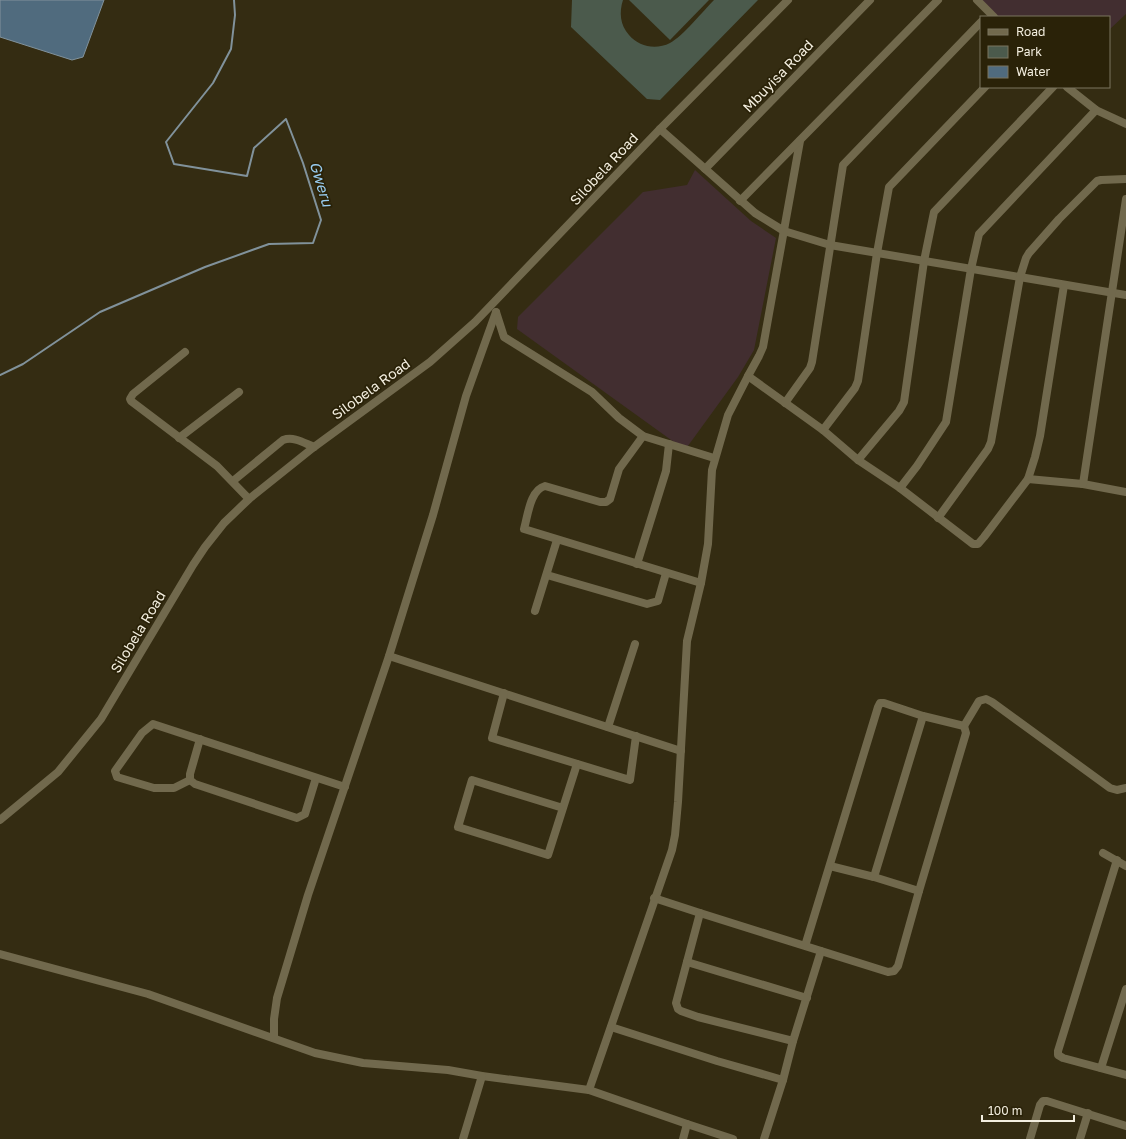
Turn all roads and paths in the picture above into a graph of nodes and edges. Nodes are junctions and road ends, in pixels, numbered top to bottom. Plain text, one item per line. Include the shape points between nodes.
1 (788, 0) edge
2 (870, 0) edge
3 (938, 0) edge
4 (978, 0) edge
5 (990, 16) edge
6 (980, 23) edge
7 (984, 88) edge
8 (1052, 88) edge
9 (1068, 88) edge
10 (1096, 110) junction
11 (1126, 124) edge
12 (660, 129) junction
13 (800, 141) junction
14 (705, 169) junction
15 (1126, 179) edge
16 (1126, 199) edge
17 (740, 201) junction
18 (784, 231) junction
19 (830, 245) junction
20 (877, 253) junction
21 (924, 261) junction
22 (971, 269) junction
23 (1020, 277) junction
24 (1064, 285) junction
25 (1113, 293) junction
26 (1126, 295) edge
27 (493, 304) junction
28 (496, 312) junction
29 (185, 352) dead end
30 (748, 376) junction
31 (239, 392) dead end
32 (785, 403) junction
33 (823, 430) junction
34 (643, 436) junction
35 (179, 438) junction
36 (669, 444) junction
37 (314, 447) junction
38 (714, 458) junction
39 (858, 460) junction
40 (1028, 479) junction
41 (233, 481) junction
42 (1083, 484) junction
43 (900, 488) junction
44 (1126, 492) edge
45 (249, 499) junction
46 (938, 518) junction
47 (558, 540) junction
48 (637, 564) junction
49 (666, 573) junction
50 (547, 575) junction
51 (701, 583) junction
52 (535, 611) dead end
53 (635, 644) dead end
54 (389, 656) junction
55 (504, 694) junction
56 (923, 716) junction
57 (964, 726) junction
58 (608, 727) junction
59 (636, 736) junction
60 (200, 739) junction
61 (681, 751) junction
62 (577, 764) junction
63 (316, 778) junction
64 (190, 780) junction
65 (345, 787) junction
66 (1126, 788) edge
67 (563, 808) junction
68 (0, 820) edge
69 (1104, 852) dead end
70 (1116, 860) junction
71 (830, 866) junction
72 (1126, 866) edge
73 (874, 877) junction
74 (919, 891) junction
75 (654, 898) junction
76 (700, 914) junction
77 (805, 946) junction
78 (821, 951) junction
79 (0, 954) edge
80 (687, 962) junction
81 (1126, 989) edge
82 (807, 998) junction
83 (611, 1027) junction
84 (274, 1038) junction
85 (793, 1041) junction
86 (1102, 1068) junction
87 (1126, 1075) edge
88 (482, 1076) junction
89 (783, 1080) junction
90 (589, 1090) junction
91 (1088, 1113) junction
92 (687, 1124) junction
93 (1126, 1126) edge
94 (462, 1139) edge
95 (683, 1139) edge
96 (733, 1139) edge
97 (764, 1139) edge
98 (1030, 1139) edge
99 (1080, 1139) edge

1 - 12 street, Silobela Road
2 - 14 street, Mbuyisa Road
3 - 13 street
4 - 5 street
6 - 19 street via 844,164
7 - 20 street via 889,187
8 - 21 street via 934,212
9 - 10 street
10 - 11 street
10 - 22 street via 980,233
12 - 14 street
12 - 27 street, Silobela Road
13 - 17 street
13 - 18 street
14 - 17 street
15 - 23 street via 1097,181 1029,253
16 - 25 street
17 - 18 street
18 - 19 street
18 - 30 street via 763,347
19 - 20 street
19 - 32 street via 811,365
20 - 21 street
20 - 33 street via 857,384
21 - 22 street
21 - 39 street via 904,402
22 - 23 street
22 - 43 street via 946,422
23 - 24 street
23 - 46 street via 991,442
24 - 25 street
24 - 40 street via 1040,436
25 - 26 street
25 - 42 street
27 - 28 street
27 - 37 street, Silobela Road via 430,362
28 - 34 street via 504,337 592,392 619,418
28 - 54 street via 466,396 433,515
29 - 35 street via 130,398 133,404
30 - 32 street
30 - 38 street via 728,415
31 - 35 street
32 - 33 street
33 - 39 street
34 - 36 street
34 - 47 street via 619,469 610,499 606,502 546,486 540,487 534,493 524,529
35 - 41 street
36 - 38 street
36 - 48 street via 666,471
37 - 41 street via 287,438
37 - 45 street, Silobela Road
38 - 51 street via 708,544
39 - 43 street
40 - 42 street
40 - 46 street via 978,544 973,544
41 - 45 street
42 - 44 street
43 - 46 street
45 - 68 street, Silobela Road via 205,546 101,719 58,772
47 - 48 street
47 - 50 street
48 - 49 street
49 - 50 street via 658,601 647,604
49 - 51 street
50 - 52 street
51 - 61 street via 687,641
53 - 58 street
54 - 55 street
54 - 65 street
55 - 58 street
55 - 62 street via 492,738
56 - 57 street
56 - 71 street via 880,703
56 - 73 street
57 - 66 street via 979,701 986,699 1110,788
57 - 74 street via 966,733
58 - 59 street
59 - 61 street
59 - 62 street via 630,780
60 - 63 street
60 - 64 street
60 - 64 street via 154,724 142,733 115,771 117,777 154,788 174,788
61 - 75 street via 675,835 667,866
62 - 67 street
63 - 64 street via 305,814 297,818 195,784
63 - 65 street
65 - 84 street via 308,895 277,998
67 - 67 street via 548,855 458,827 472,780
69 - 70 street
70 - 72 street
70 - 86 street via 1058,1051 1062,1058
71 - 73 street
71 - 77 street
73 - 74 street
74 - 78 street via 898,966 894,971 888,972
75 - 76 street
75 - 83 street
76 - 77 street
76 - 80 street
77 - 78 street
78 - 82 street
79 - 84 street via 148,994
80 - 82 street
80 - 85 street via 676,1003 678,1009 698,1017
81 - 86 street
82 - 85 street
83 - 89 street
83 - 90 street
84 - 88 street via 315,1053 363,1063 448,1070
85 - 89 street
86 - 87 street
88 - 90 street
88 - 94 street
89 - 97 street
90 - 92 street
91 - 93 street
91 - 98 street via 1043,1101
91 - 99 street
92 - 95 street
92 - 96 street

